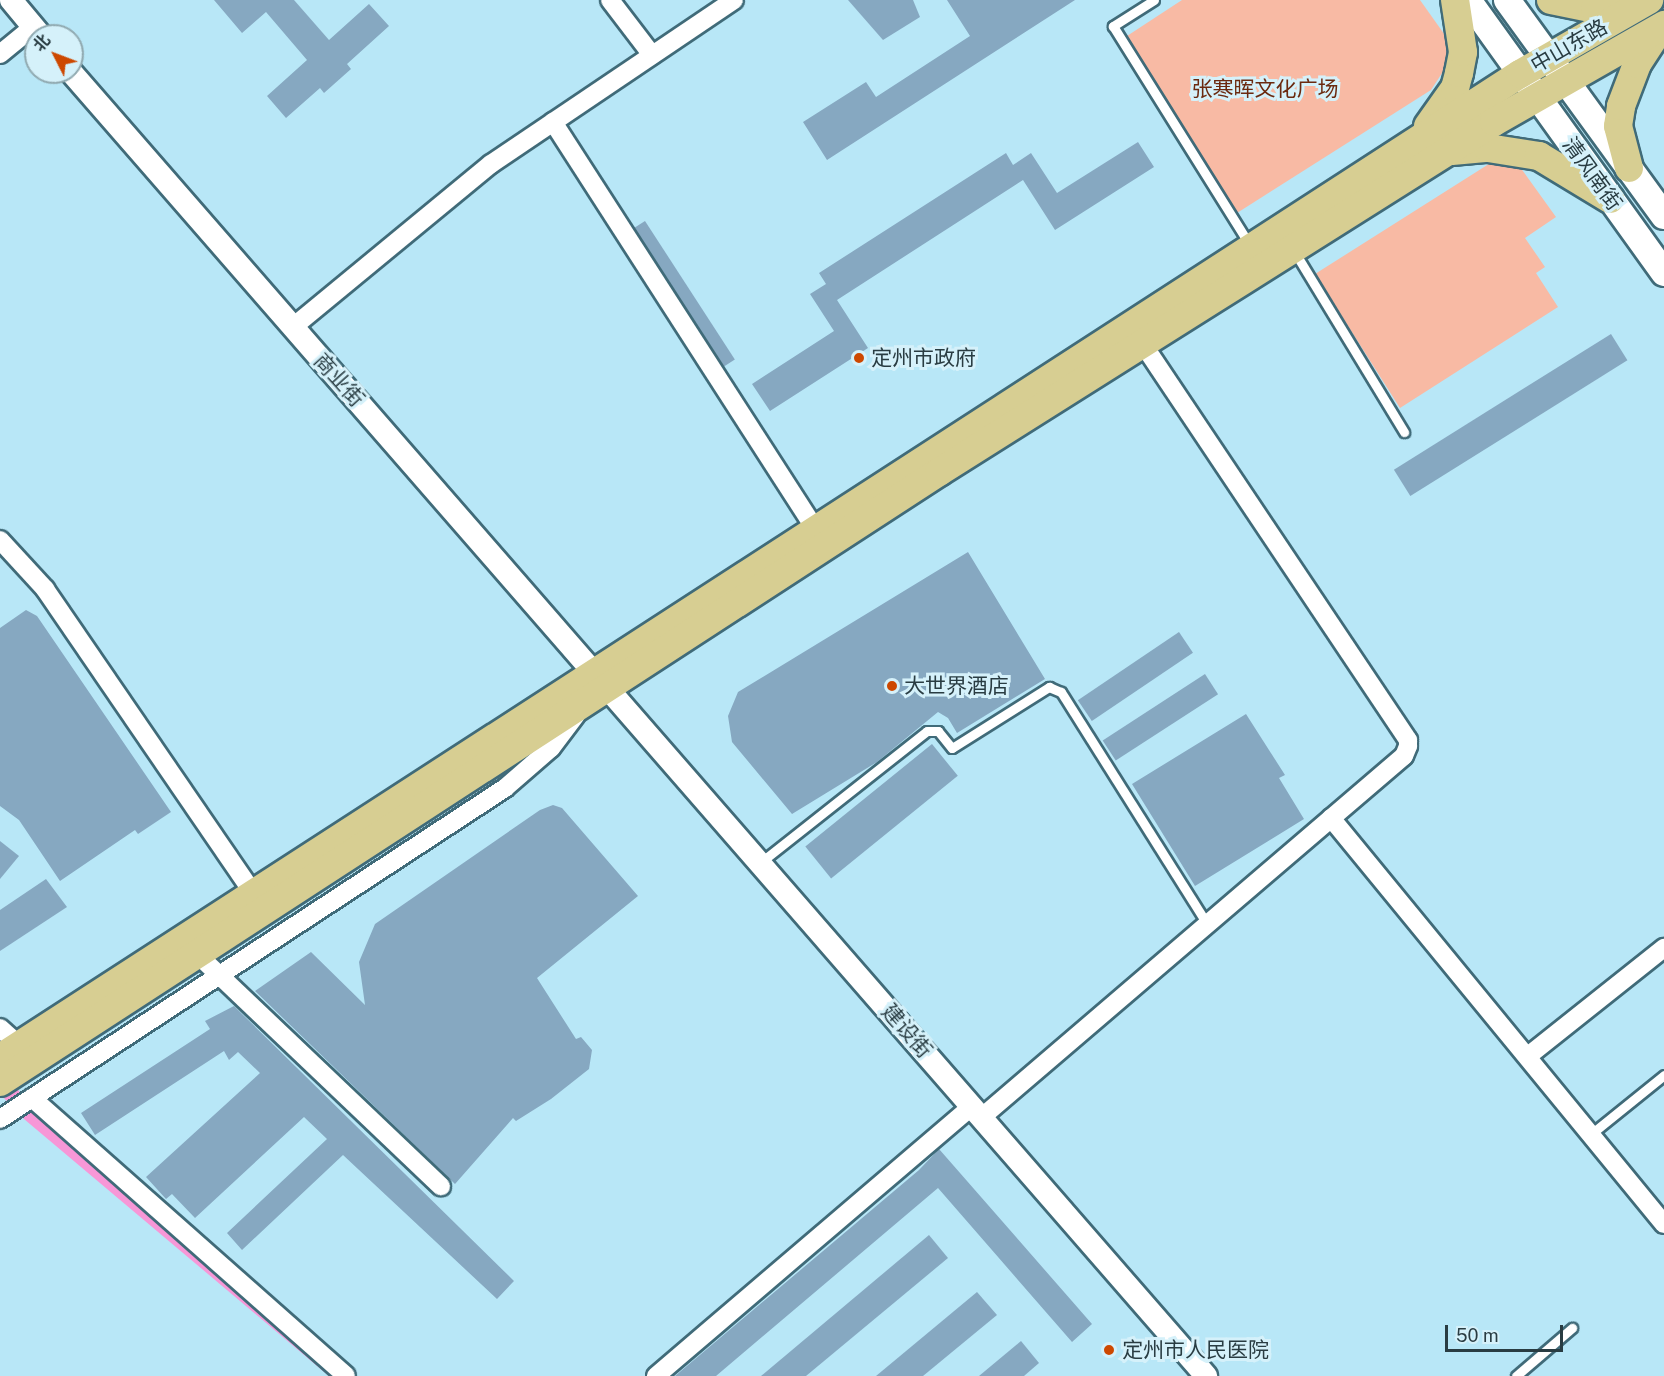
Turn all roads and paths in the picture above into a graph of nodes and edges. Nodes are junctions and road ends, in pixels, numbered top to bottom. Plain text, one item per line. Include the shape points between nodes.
1 (11, 0) edge
2 (610, 0) edge
3 (734, 0) edge
4 (1154, 0) edge
5 (1455, 0) edge
6 (1468, 0) edge
7 (1507, 0) edge
8 (1551, 0) edge
9 (1644, 3) edge
10 (31, 24) edge
11 (1664, 25) edge
12 (24, 39) edge
13 (0, 54) edge
14 (652, 55) junction
15 (1549, 57) junction
16 (1520, 74) junction
17 (1566, 81) junction
18 (81, 84) edge
19 (1537, 98) junction
20 (553, 122) junction
21 (1413, 143) junction
22 (1447, 152) junction
23 (1629, 168) junction
24 (1610, 199) junction
25 (1664, 216) edge
26 (1251, 247) junction
27 (1292, 249) junction
28 (1664, 273) edge
29 (292, 327) junction
30 (1143, 344) junction
31 (1404, 432) dead end
32 (815, 528) junction
33 (0, 540) edge
34 (597, 686) junction
35 (1331, 818) junction
36 (760, 862) junction
37 (253, 893) junction
38 (1207, 924) junction
39 (1664, 948) edge
40 (197, 954) junction
41 (219, 975) junction
42 (6, 1044) edge
43 (1528, 1056) junction
44 (1664, 1075) edge
45 (0, 1082) edge
46 (32, 1098) junction
47 (977, 1111) junction
48 (0, 1119) edge
49 (1591, 1134) junction
50 (441, 1186) dead end
51 (1664, 1224) edge
52 (1572, 1328) dead end
53 (346, 1376) edge
54 (656, 1376) edge
55 (1206, 1376) edge
56 (1516, 1376) edge

1 - 10 street
2 - 14 street
3 - 14 street
4 - 26 lane via 1113,26
5 - 21 main road via 1463,52 1455,87
6 - 16 main road, 清风南街
7 - 15 main road, 清风南街
8 - 9 main road via 1595,9
9 - 15 main road, 中山东路
11 - 17 main road, 中山东路
11 - 23 main road via 1636,64 1621,106 1618,126
12 - 13 street
14 - 20 street
15 - 16 main road, 中山东路
15 - 17 main road, 清风南街
16 - 19 main road, 清风南街
16 - 21 main road, 中山东路
17 - 19 main road, 中山东路
17 - 23 main road, 清风南街
18 - 29 street, 商业街
19 - 22 main road, 中山东路
19 - 24 main road, 清风南街
20 - 29 street via 491,164
20 - 32 street
21 - 26 main road, 中山东路
22 - 24 main road via 1488,148 1539,156
22 - 27 main road, 中山东路
23 - 25 main road, 清风南街
24 - 28 main road, 清风南街
26 - 32 main road, 中山东路
27 - 30 main road, 中山东路
27 - 31 lane
29 - 34 street, 商业街
30 - 34 main road, 中山东路
30 - 35 street via 1408,740 1404,756
32 - 34 main road, 中山东路
33 - 37 street via 45,589
34 - 36 street, 建设街
34 - 37 main road
34 - 40 main road
34 - 41 street via 551,748 505,788
35 - 38 street
35 - 43 street
36 - 38 lane via 927,730 938,731 952,748 1049,687 1061,692
36 - 47 street, 建设街
37 - 42 main road
38 - 47 street
39 - 43 street
40 - 41 street
40 - 45 main road
41 - 46 street
41 - 50 street
43 - 49 street
44 - 49 lane
46 - 48 street
46 - 53 street
47 - 54 street
47 - 55 street, 建设街
49 - 51 street
52 - 56 lane

